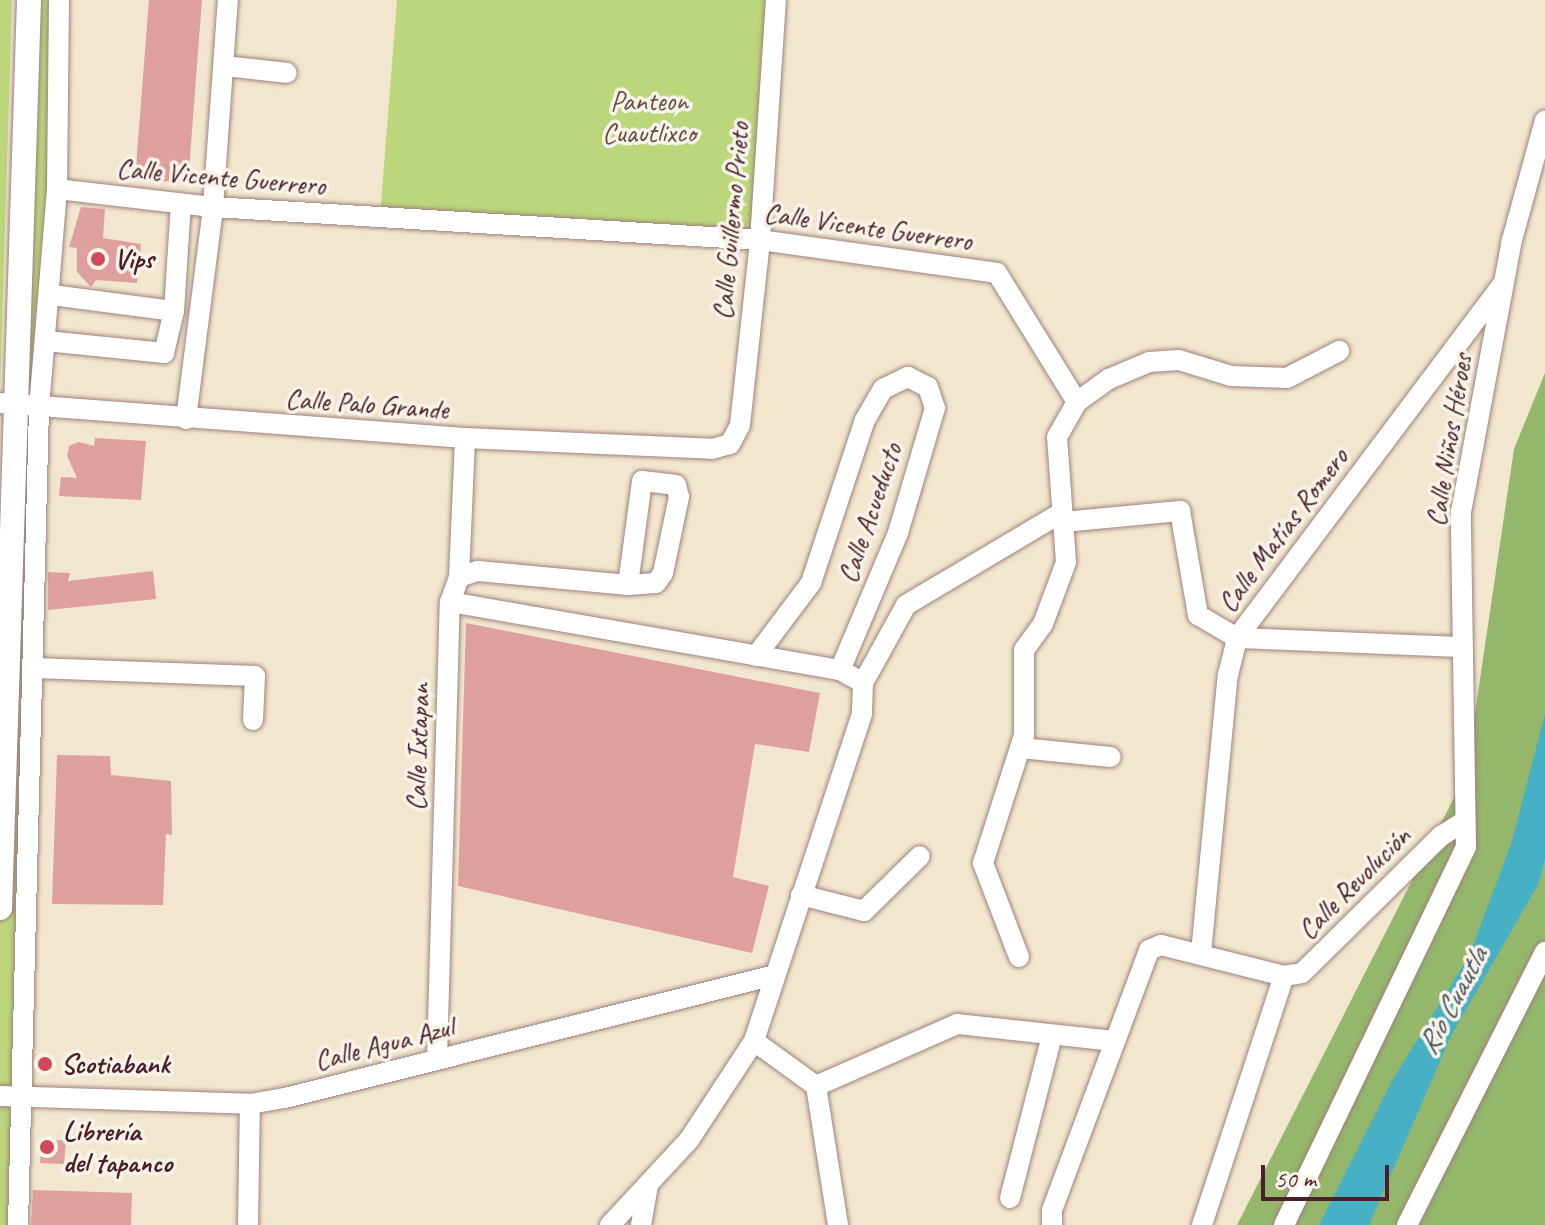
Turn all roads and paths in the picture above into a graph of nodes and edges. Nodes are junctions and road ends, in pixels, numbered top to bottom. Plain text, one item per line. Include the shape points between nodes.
1 (12, 0) edge
2 (29, 0) edge
3 (59, 0) edge
4 (228, 0) edge
5 (776, 0) edge
6 (225, 66) junction
7 (287, 73) dead end
8 (1545, 120) edge
9 (57, 189) junction
10 (181, 204) junction
11 (213, 207) junction
12 (760, 240) junction
13 (1507, 278) junction
14 (52, 295) junction
15 (174, 311) junction
16 (46, 341) junction
17 (1339, 351) dead end
18 (14, 401) edge
19 (1077, 402) junction
20 (186, 419) junction
21 (465, 438) junction
22 (730, 444) joint
23 (1061, 518) junction
24 (459, 577) junction
25 (628, 585) junction
26 (450, 602) junction
27 (1237, 638) junction
28 (1462, 647) junction
29 (756, 656) junction
30 (35, 668) junction
31 (840, 670) junction
32 (863, 683) junction
33 (253, 720) dead end
34 (1021, 748) junction
35 (1111, 757) dead end
36 (1462, 823) junction
37 (920, 856) dead end
38 (801, 895) junction
39 (0, 908) edge
40 (1545, 952) edge
41 (1201, 953) junction
42 (1019, 957) dead end
43 (775, 975) junction
44 (1284, 976) junction
45 (1052, 1036) junction
46 (754, 1041) junction
47 (1113, 1041) junction
48 (437, 1059) junction
49 (816, 1086) junction
50 (0, 1096) edge
51 (24, 1097) junction
52 (250, 1104) junction
53 (648, 1187) junction
54 (1010, 1198) dead end
55 (1052, 1218) edge
56 (18, 1225) edge
57 (248, 1225) edge
58 (610, 1225) edge
59 (641, 1225) edge
60 (838, 1225) edge
61 (1202, 1225) edge
62 (1284, 1225) edge
63 (1407, 1225) edge

1 - 18 main road
2 - 18 main road
3 - 9 street
4 - 6 street
5 - 12 street, Calle Guillermo Prieto
6 - 7 street
6 - 11 street
8 - 13 street, Calle Niños Héroes via 1512,240
9 - 10 street, Calle Vicente Guerrero
9 - 14 street
10 - 11 street, Calle Vicente Guerrero
10 - 15 street
11 - 12 street, Calle Vicente Guerrero
11 - 20 street
12 - 19 street, Calle Vicente Guerrero via 997,273
12 - 22 street, Calle Guillermo Prieto via 740,425
13 - 27 street, Calle Matías Romero
13 - 28 street, Calle Niños Héroes via 1461,512
14 - 15 street
14 - 16 street
15 - 16 street via 164,353
16 - 18 street
17 - 19 street via 1287,378 1231,376 1164,359 1109,379
18 - 20 street, Calle Palo Grande
18 - 30 street
18 - 39 main road
19 - 23 street via 1057,437
20 - 21 street, Calle Palo Grande
21 - 22 street, Calle Palo Grande via 712,449
21 - 24 street, Calle Ixtapan
23 - 27 street via 1180,511 1198,615
23 - 32 street via 906,605
23 - 34 street via 1066,562 1043,624 1024,650
24 - 25 street via 478,571
24 - 26 street, Calle Ixtapan
25 - 25 street via 642,481 676,485 679,497 663,573 656,583
26 - 29 street
26 - 48 street, Calle Ixtapan
27 - 28 street
27 - 41 street, Calle Matías Romero via 1228,675
28 - 36 street, Calle Niños Héroes
29 - 31 street
29 - 31 street, Calle Acueducto via 811,583 865,420 883,389 908,377 928,387 935,408 898,533
30 - 33 street via 255,676
30 - 51 street
31 - 32 street
32 - 38 street via 862,714
34 - 35 street
34 - 42 street via 983,863
36 - 44 street, Calle Revolución via 1441,836 1316,962 1302,973
36 - 62 street, Calle Niños Héroes via 1466,847
37 - 38 street via 864,911
38 - 43 street
40 - 63 street
41 - 44 street, Calle Revolución
41 - 47 street, Calle Revolución via 1161,945 1149,950
43 - 46 street
43 - 48 street, Calle Agua Azul
44 - 61 street
45 - 47 street
45 - 49 street via 957,1024
45 - 54 street
46 - 49 street
46 - 53 street via 689,1140
47 - 55 street
48 - 52 street, Calle Agua Azul
49 - 60 street
50 - 51 street, Calle Agua Azul
51 - 52 street, Calle Agua Azul
51 - 56 street
52 - 57 street
53 - 58 street
53 - 59 street

